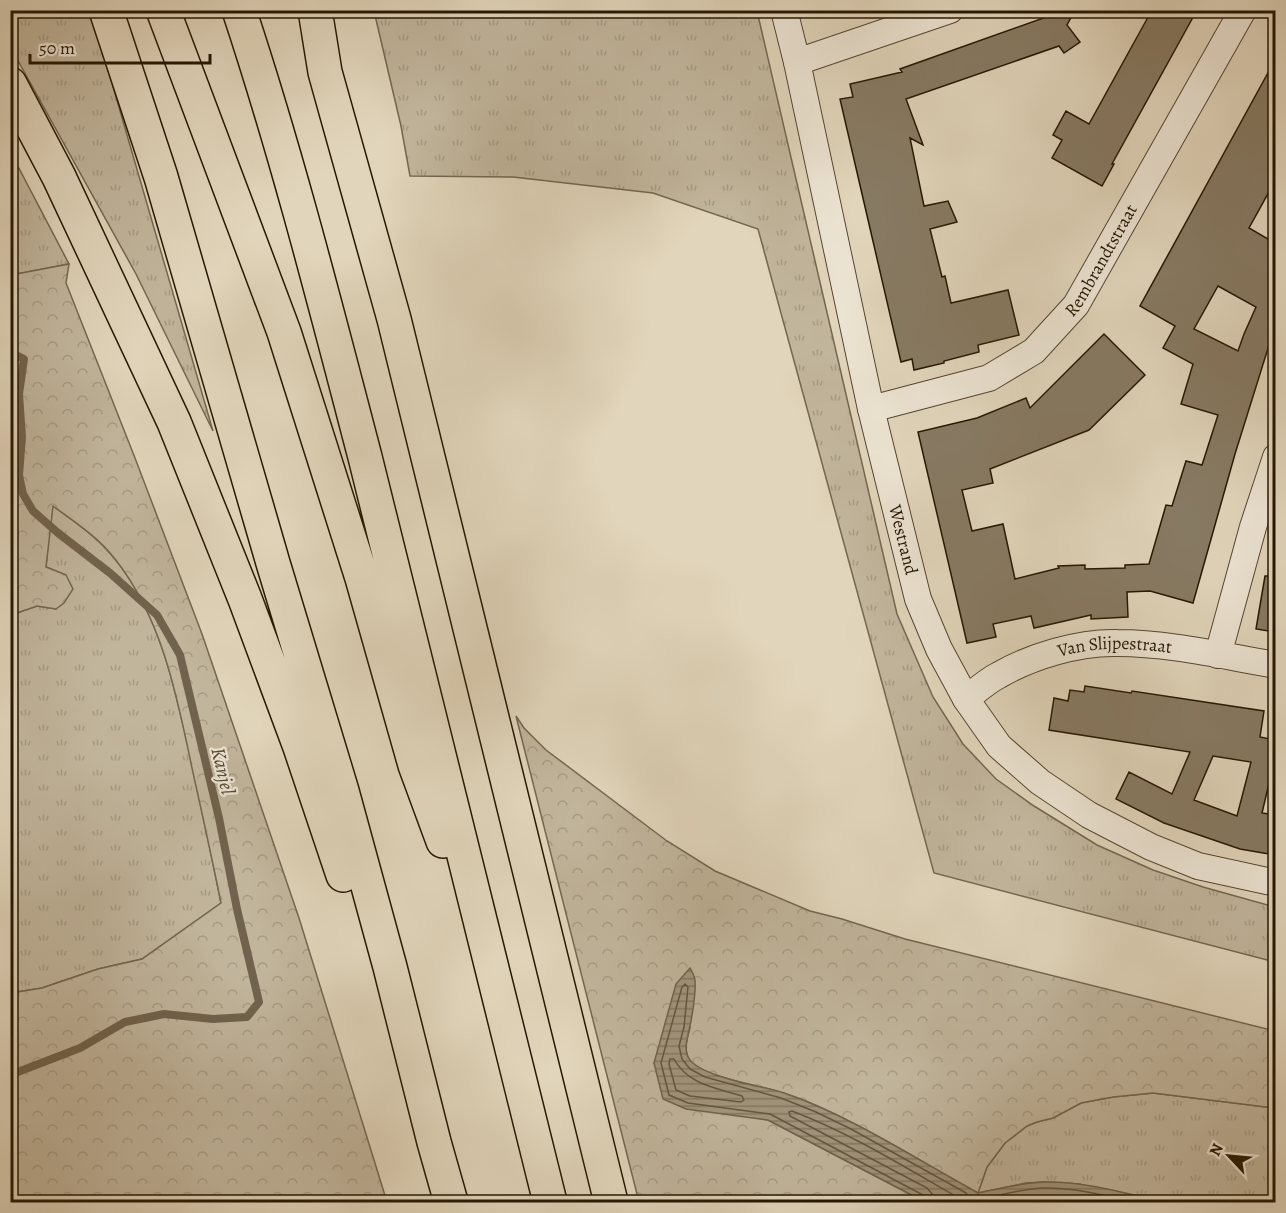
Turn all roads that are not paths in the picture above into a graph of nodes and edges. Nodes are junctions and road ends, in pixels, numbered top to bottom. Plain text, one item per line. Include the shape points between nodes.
1 (106, 10) edge
2 (163, 10) edge
3 (239, 10) edge
4 (299, 10) edge
5 (315, 10) edge
6 (784, 10) edge
7 (950, 10) edge
8 (1243, 10) edge
9 (797, 62) junction
10 (325, 72) junction
11 (10, 84) edge
12 (871, 409) junction
13 (1275, 457) edge
14 (1218, 655) junction
15 (1275, 665) edge
16 (966, 699) junction
17 (1275, 883) edge
18 (500, 997) junction
19 (434, 1142) junction
20 (451, 1203) edge
21 (550, 1203) edge
22 (611, 1203) edge

1 - 19 highway via 161,177 342,791
2 - 18 highway via 284,332 362,578 415,765
3 - 18 highway via 266,90 328,319
4 - 10 highway
5 - 10 highway
6 - 9 street, Westrand
7 - 9 street
8 - 12 street, Rembrandtstraat via 1076,305 1034,351 989,378
9 - 12 street, Westrand
10 - 22 highway via 394,319
11 - 19 highway via 59,177 174,422 245,599 300,747
12 - 16 street, Westrand via 918,599
13 - 14 street
14 - 15 street, Van Slijpestraat
14 - 16 street, Van Slijpestraat via 1150,644 1076,647 1038,656 998,675
16 - 17 street, Westrand via 999,746 1040,782 1089,815 1198,866
18 - 21 highway
19 - 20 highway

